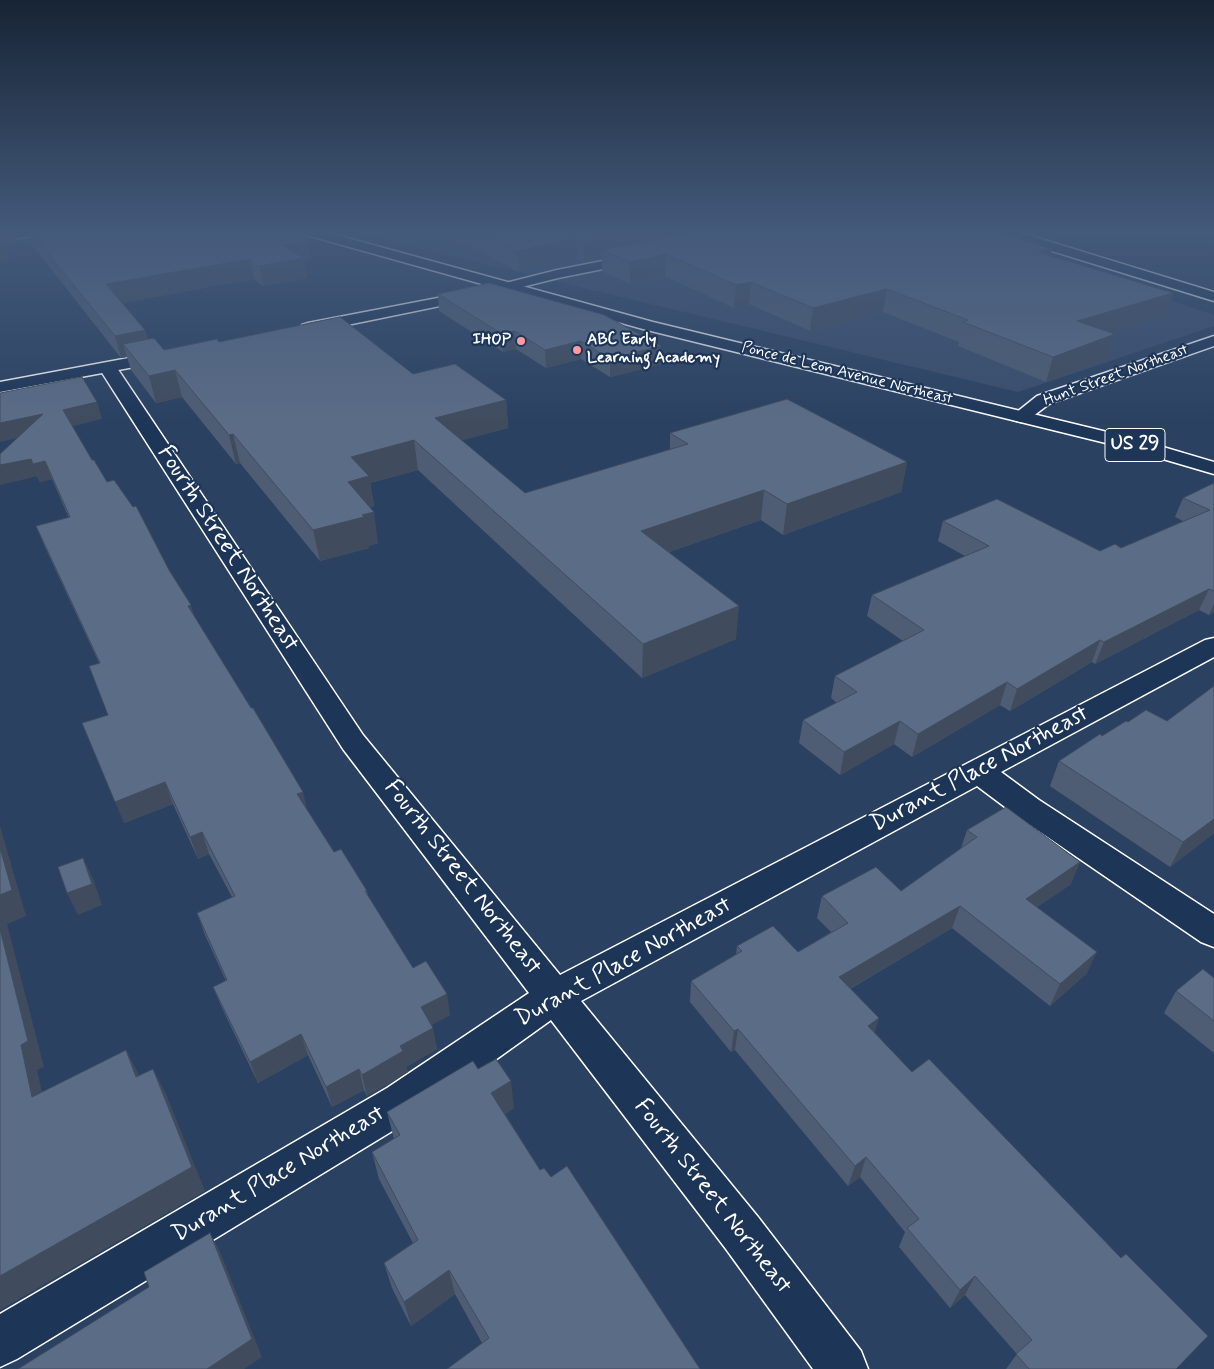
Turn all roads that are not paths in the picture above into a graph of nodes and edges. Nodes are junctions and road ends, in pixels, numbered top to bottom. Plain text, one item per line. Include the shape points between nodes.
1 (467, 295) edge
2 (535, 295) edge
3 (295, 330) edge
4 (1214, 341) edge
5 (183, 353) edge
6 (108, 368) junction
7 (0, 387) edge
8 (0, 395) edge
9 (1021, 416) junction
10 (1214, 468) edge
11 (1214, 646) edge
12 (978, 771) junction
13 (1214, 932) edge
14 (555, 996) junction
15 (0, 1342) edge
16 (843, 1369) edge

1 - 3 main road
2 - 9 main road, Ponce de Leon Avenue Northeast / US 29 via 649,326
4 - 9 main road, Hunt Street Northeast via 1043,400
5 - 6 main road
6 - 7 main road
6 - 8 main road via 67,382
6 - 14 main road, Fourth Street Northeast via 354,742
9 - 10 main road, Ponce de Leon Avenue Northeast / US 29
11 - 12 main road, Durant Place Northeast
12 - 13 main road
12 - 14 main road, Durant Place Northeast
14 - 15 main road, Durant Place Northeast via 402,1102
14 - 16 main road, Fourth Street Northeast via 742,1233

